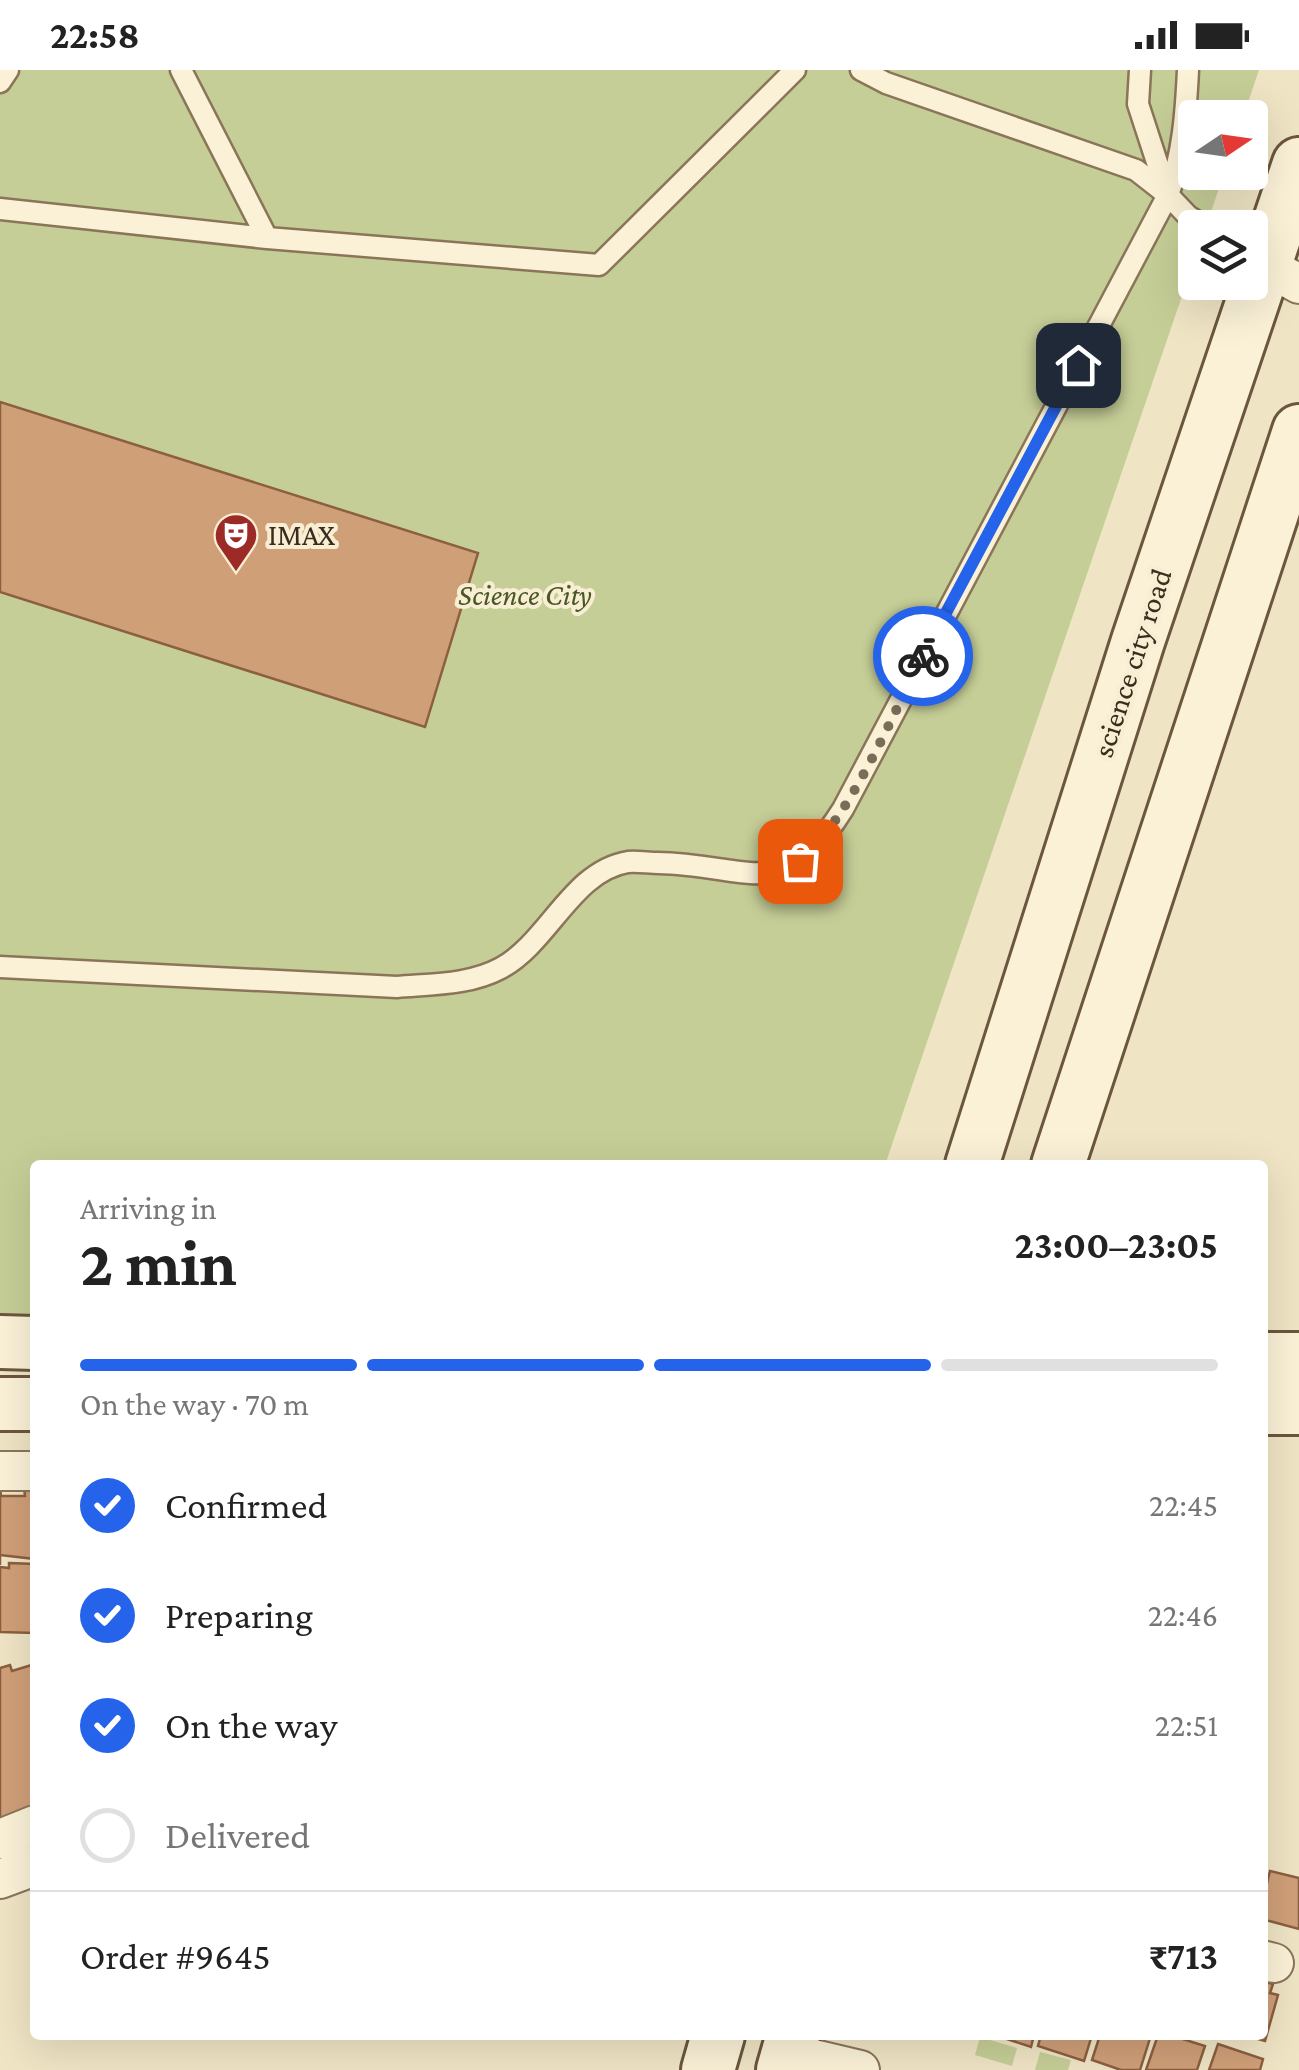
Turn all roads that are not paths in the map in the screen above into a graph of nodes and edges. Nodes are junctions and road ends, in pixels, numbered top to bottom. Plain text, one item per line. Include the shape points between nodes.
1 (8, 70) edge
2 (181, 70) edge
3 (795, 70) edge
4 (861, 70) edge
5 (1140, 70) edge
6 (1188, 70) edge
7 (0, 82) edge
8 (1299, 164) edge
9 (1168, 195) junction
10 (0, 209) edge
11 (1182, 210) edge
12 (268, 238) junction
13 (1271, 268) edge
14 (1299, 431) edge
15 (0, 967) edge
16 (974, 1160) edge
17 (1060, 1160) edge
18 (0, 1342) edge
19 (30, 1343) edge
20 (1268, 1359) edge
21 (1299, 1359) edge
22 (0, 1404) edge
23 (30, 1404) edge
24 (1268, 1408) edge
25 (1299, 1408) edge
26 (0, 1471) edge
27 (30, 1471) edge
28 (30, 1826) edge
29 (0, 1839) edge
30 (30, 1868) edge
31 (0, 1879) edge
32 (717, 2040) edge
33 (788, 2053) edge
34 (708, 2070) edge
35 (860, 2070) edge

1 - 7 lane
2 - 12 lane
3 - 12 lane via 599,265
4 - 9 lane via 1136,170
5 - 9 lane via 1138,104
6 - 9 lane
8 - 13 main road, science city road
9 - 11 lane
9 - 15 lane via 842,809 800,861 778,872 749,874 698,864 628,862 608,869 584,885 535,944 500,968 461,981 397,987
10 - 12 lane
13 - 16 main road, science city road via 1138,642
14 - 17 main road
18 - 19 main road
20 - 21 main road
22 - 23 main road
24 - 25 main road
26 - 27 street
28 - 29 street
30 - 31 street
32 - 34 main road
33 - 35 street

